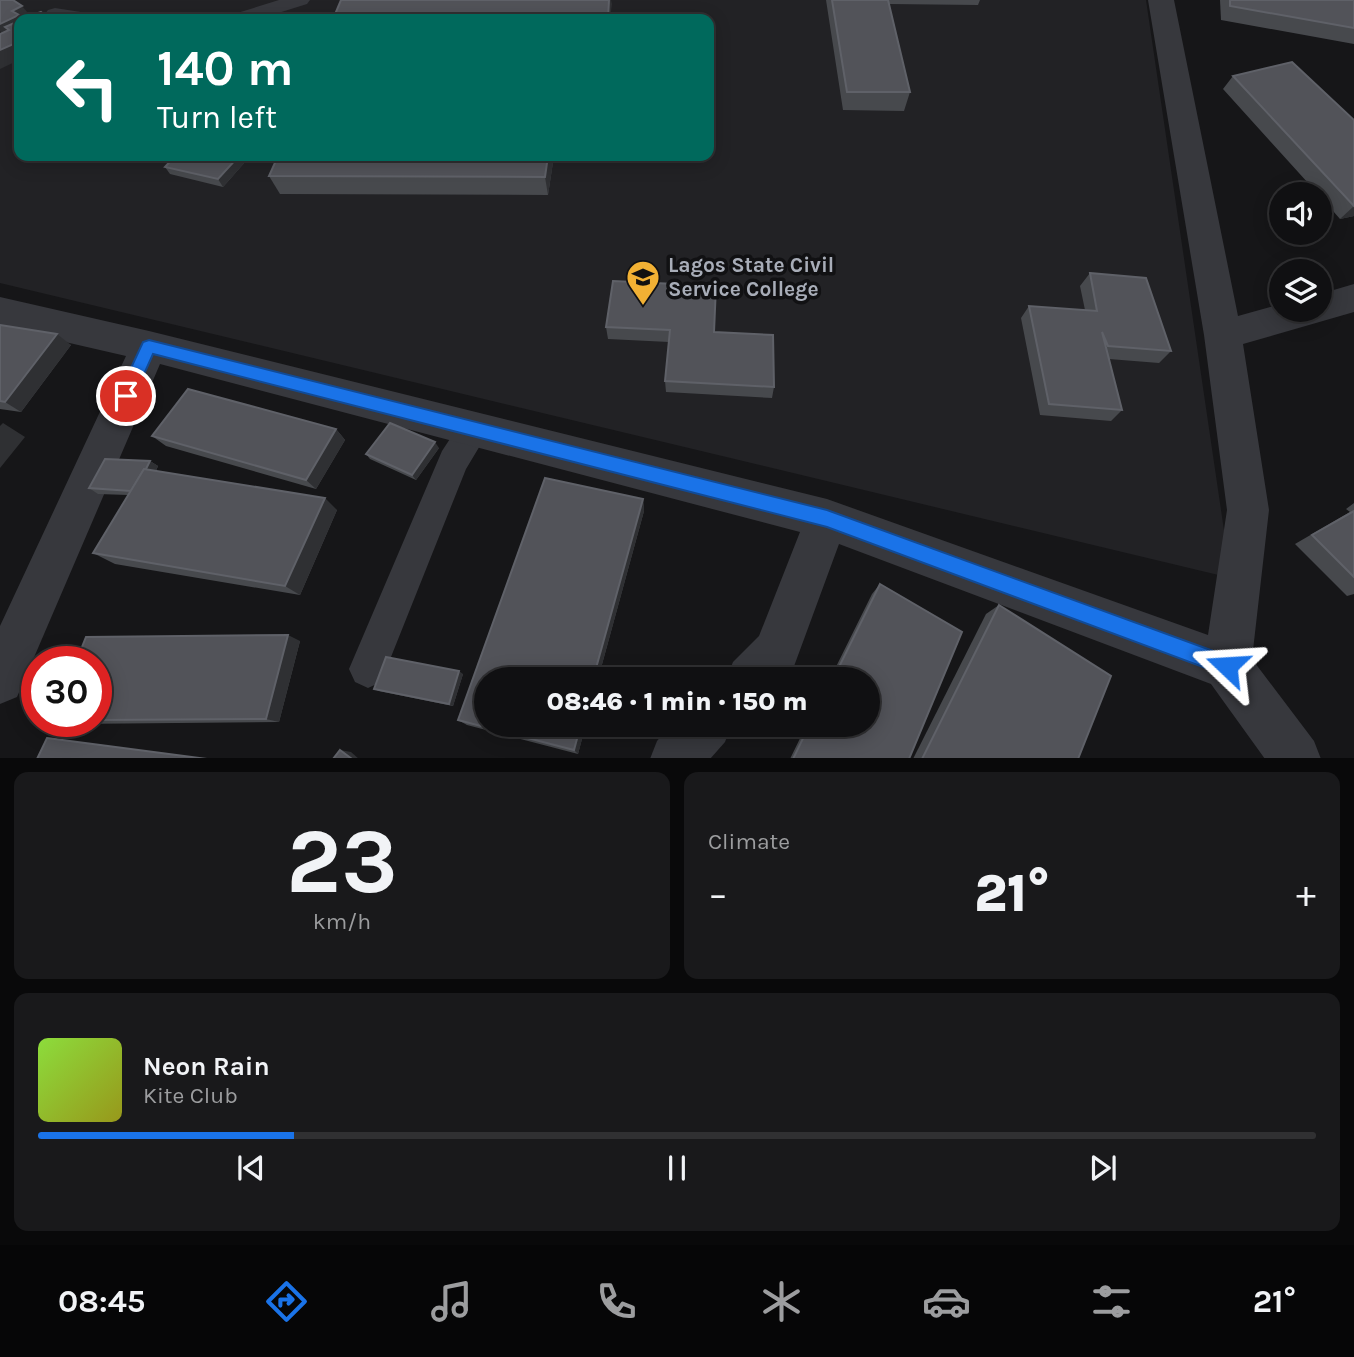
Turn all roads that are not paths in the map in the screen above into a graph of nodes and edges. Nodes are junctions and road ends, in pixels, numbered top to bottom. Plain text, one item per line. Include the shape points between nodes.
1 (300, 0) edge
2 (1161, 0) edge
3 (254, 14) edge
4 (1354, 298) edge
5 (1332, 304) edge
6 (0, 312) edge
7 (1269, 322) edge
8 (1223, 335) junction
9 (149, 346) junction
10 (474, 429) junction
11 (827, 519) junction
12 (1227, 666) junction
13 (762, 667) edge
14 (369, 669) dead end
15 (0, 680) edge
16 (695, 737) edge
17 (675, 758) edge
18 (1296, 758) edge

1 - 3 lane
2 - 8 street
4 - 5 street
6 - 9 street
7 - 8 street
8 - 12 street via 1248,510
9 - 10 street
9 - 15 street
10 - 11 street
10 - 14 lane via 453,461
11 - 12 street
11 - 13 street via 776,652
12 - 18 street
16 - 17 street

